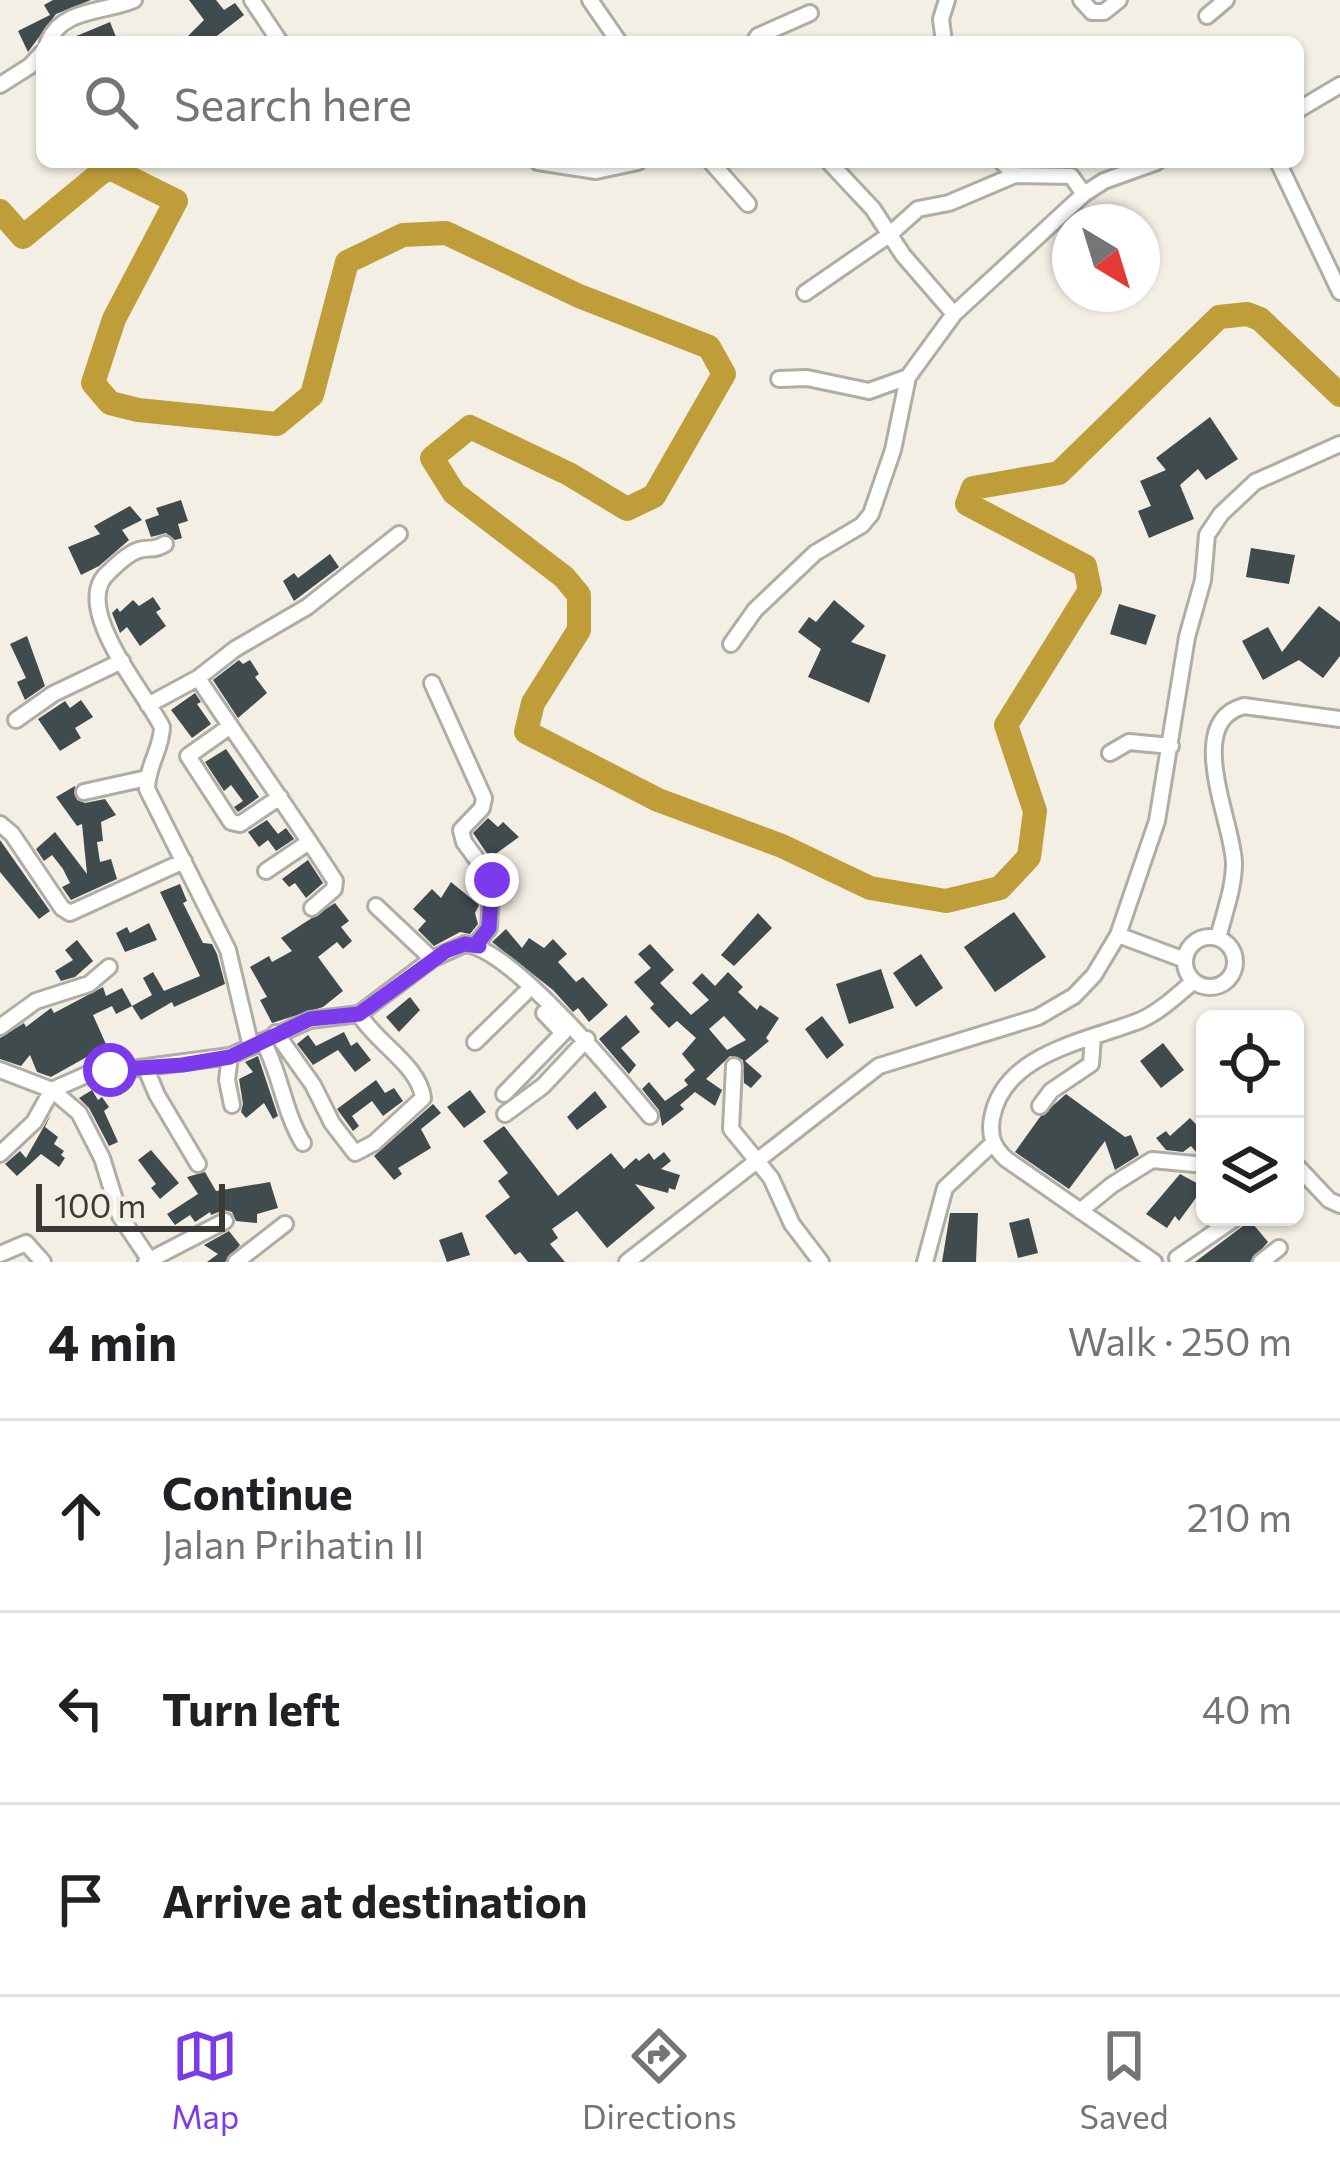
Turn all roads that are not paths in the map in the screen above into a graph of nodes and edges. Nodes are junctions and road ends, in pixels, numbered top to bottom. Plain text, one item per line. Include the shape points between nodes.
1 (134, 0) edge
2 (252, 0) edge
3 (590, 0) edge
4 (947, 0) edge
5 (1081, 0) edge
6 (1119, 0) edge
7 (1226, 0) edge
8 (810, 13) dead end
9 (1207, 16) dead end
10 (51, 36) edge
11 (273, 36) edge
12 (615, 36) edge
13 (758, 36) edge
14 (943, 36) edge
15 (36, 59) edge
16 (0, 85) edge
17 (1340, 85) edge
18 (1304, 106) edge
19 (577, 168) edge
20 (610, 168) edge
21 (716, 168) edge
22 (835, 168) edge
23 (1007, 168) edge
24 (1140, 168) edge
25 (1281, 168) edge
26 (1015, 176) junction
27 (1084, 194) junction
28 (748, 204) dead end
29 (889, 235) junction
30 (806, 292) dead end
31 (1340, 292) edge
32 (954, 314) junction
33 (908, 377) junction
34 (779, 379) dead end
35 (1340, 444) edge
36 (399, 534) dead end
37 (165, 544) dead end
38 (731, 644) dead end
39 (122, 661) junction
40 (198, 678) junction
41 (432, 683) dead end
42 (148, 705) junction
43 (1340, 719) edge
44 (16, 720) dead end
45 (230, 727) junction
46 (1172, 746) junction
47 (1110, 753) dead end
48 (147, 778) junction
49 (84, 792) dead end
50 (280, 797) junction
51 (0, 824) edge
52 (309, 842) junction
53 (184, 861) junction
54 (266, 871) dead end
55 (376, 906) dead end
56 (313, 908) dead end
57 (1118, 934) junction
58 (1218, 938) junction
59 (479, 946) junction
60 (432, 959) junction
61 (1185, 960) junction
62 (109, 967) dead end
63 (1194, 981) junction
64 (527, 992) junction
65 (359, 1014) junction
66 (0, 1027) edge
67 (1093, 1037) junction
68 (587, 1039) junction
69 (263, 1040) junction
70 (475, 1042) dead end
71 (230, 1057) junction
72 (734, 1066) dead end
73 (146, 1069) junction
74 (0, 1070) edge
75 (52, 1090) junction
76 (504, 1094) dead end
77 (232, 1105) dead end
78 (1040, 1106) dead end
79 (505, 1114) dead end
80 (650, 1116) dead end
81 (303, 1143) dead end
82 (993, 1143) junction
83 (0, 1154) edge
84 (198, 1164) dead end
85 (1196, 1164) edge
86 (754, 1166) junction
87 (1304, 1174) edge
88 (1340, 1205) edge
89 (1080, 1211) junction
90 (225, 1221) dead end
91 (285, 1224) dead end
92 (1226, 1226) edge
93 (1279, 1247) dead end
94 (0, 1254) edge
95 (1135, 1255) edge
96 (1179, 1260) edge
97 (149, 1261) edge
98 (43, 1262) edge
99 (236, 1262) edge
100 (627, 1262) edge
101 (821, 1262) edge
102 (925, 1262) edge
103 (1155, 1262) edge
104 (1261, 1262) edge

1 - 10 street via 64,20
2 - 11 street
3 - 12 street
4 - 14 street
5 - 6 street via 1104,12
7 - 9 street
8 - 13 street
15 - 16 street
17 - 18 street
19 - 20 street
21 - 28 street
22 - 29 street
23 - 26 street
24 - 27 street
25 - 31 street
26 - 27 street via 1071,176
26 - 29 street via 918,208
27 - 32 street
29 - 30 street
29 - 32 street
32 - 33 street
33 - 34 street via 869,391
33 - 38 street via 872,514 815,553
35 - 46 street via 1256,482 1210,529
36 - 40 street
37 - 39 street via 135,552 96,588 97,610
39 - 42 street
39 - 44 street
40 - 42 street
40 - 45 street
41 - 59 street via 484,798 461,830 492,880
42 - 48 street via 162,736
43 - 58 street via 1244,706 1220,726 1213,752 1234,865
45 - 50 street
45 - 50 street via 188,756 231,822
46 - 47 street via 1129,742
46 - 57 street
48 - 49 street
48 - 53 street
50 - 52 street
51 - 53 street via 70,913
52 - 54 street
52 - 56 street via 336,884
53 - 69 street via 228,950 244,1028
55 - 60 street
57 - 61 street
57 - 86 street via 1094,975 1063,1004 879,1066
58 - 61 street via 1200,939
58 - 63 street via 1233,951 1231,977 1213,987
59 - 60 street
59 - 64 street
60 - 65 street
61 - 63 street
62 - 66 street
63 - 67 street via 1146,1017
64 - 68 street
64 - 70 street
64 - 76 street via 563,1031
65 - 69 street via 320,1016
65 - 69 street via 418,1080 423,1098 355,1153 313,1085
67 - 78 street via 1090,1064
67 - 82 street via 1008,1079 993,1112
68 - 79 street
68 - 80 street
69 - 71 street
69 - 81 street
71 - 73 street
71 - 77 street
72 - 86 street via 731,1130
73 - 75 street via 95,1072
73 - 84 street
74 - 75 street
75 - 83 street via 34,1122
75 - 97 street via 83,1119 120,1216
82 - 89 street
82 - 102 street via 945,1188
85 - 89 street via 1152,1160
86 - 100 street
86 - 101 street via 776,1187
87 - 88 street
89 - 95 street
90 - 97 street
91 - 99 street
92 - 96 street
93 - 104 street
94 - 98 street via 26,1243
95 - 103 street
96 - 103 street

